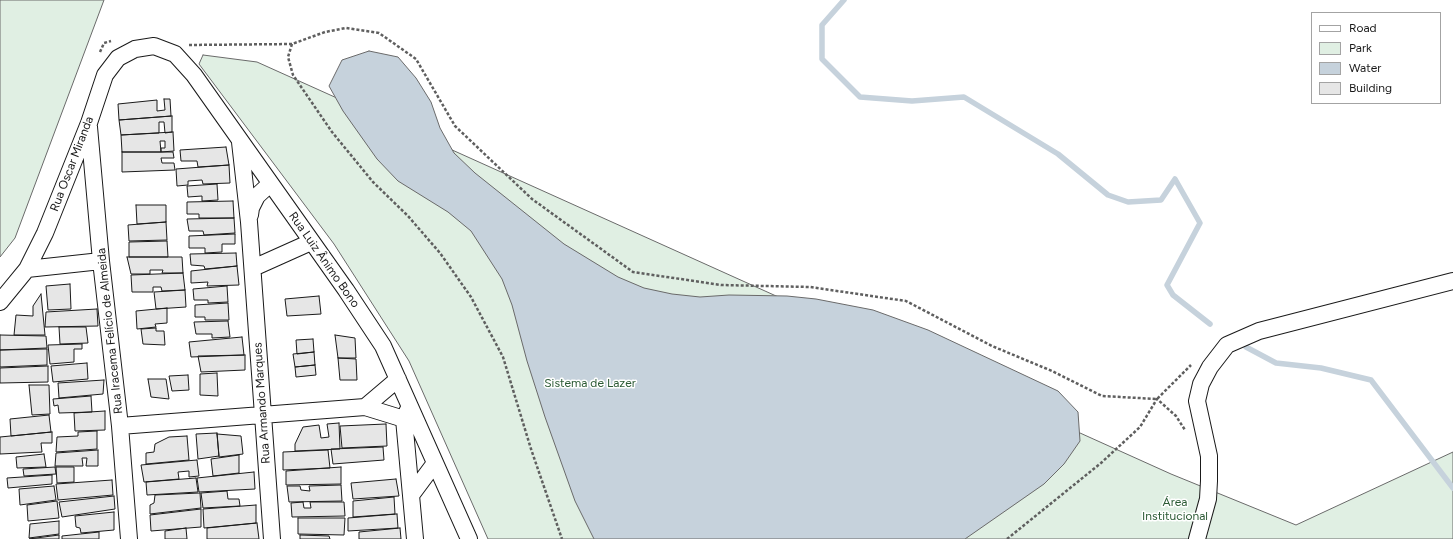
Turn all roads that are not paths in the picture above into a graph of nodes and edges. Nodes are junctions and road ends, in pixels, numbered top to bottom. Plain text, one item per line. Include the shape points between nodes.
1 (118, 58) joint
2 (89, 123) junction
3 (240, 141) junction
4 (270, 184) junction
5 (249, 222) junction
6 (312, 242) junction
7 (101, 261) junction
8 (253, 268) junction
9 (27, 269) junction
10 (1453, 281) edge
11 (0, 302) edge
12 (398, 379) junction
13 (366, 407) junction
14 (407, 412) junction
15 (263, 415) junction
16 (120, 426) junction
17 (435, 463) junction
18 (412, 494) junction
19 (129, 539) edge
20 (272, 539) edge
21 (415, 539) edge
22 (469, 539) edge
23 (1198, 539) edge

1 - 2 street, Rua Oscar Miranda via 105,75
1 - 3 street, Rua Luiz Ânimo Bono via 135,49 154,46 175,54 194,75
2 - 7 street, Rua Iracema Felício de Almeida
2 - 9 street, Rua Oscar Miranda via 45,233
3 - 4 street, Rua Luiz Ânimo Bono
3 - 5 street, Rua Armando Marques
4 - 5 street, Rua Armando Marques via 257,196 251,208
4 - 6 street, Rua Luiz Ânimo Bono
5 - 8 street, Rua Armando Marques
6 - 8 street
6 - 12 street, Rua Luiz Ânimo Bono via 383,346
7 - 9 street
7 - 16 street, Rua Iracema Felício de Almeida
8 - 15 street, Rua Armando Marques
9 - 11 street, Rua Oscar Miranda
10 - 23 street via 1258,331 1227,345 1210,367 1201,384 1197,401 1209,456 1210,481
12 - 13 street
12 - 14 street, Rua Luiz Ânimo Bono
13 - 14 street
13 - 15 street
14 - 17 street, Rua Luiz Ânimo Bono
14 - 18 street
15 - 16 street
15 - 20 street, Rua Armando Marques
16 - 19 street, Rua Iracema Felício de Almeida
17 - 18 street
17 - 22 street, Rua Luiz Ânimo Bono
18 - 21 street

